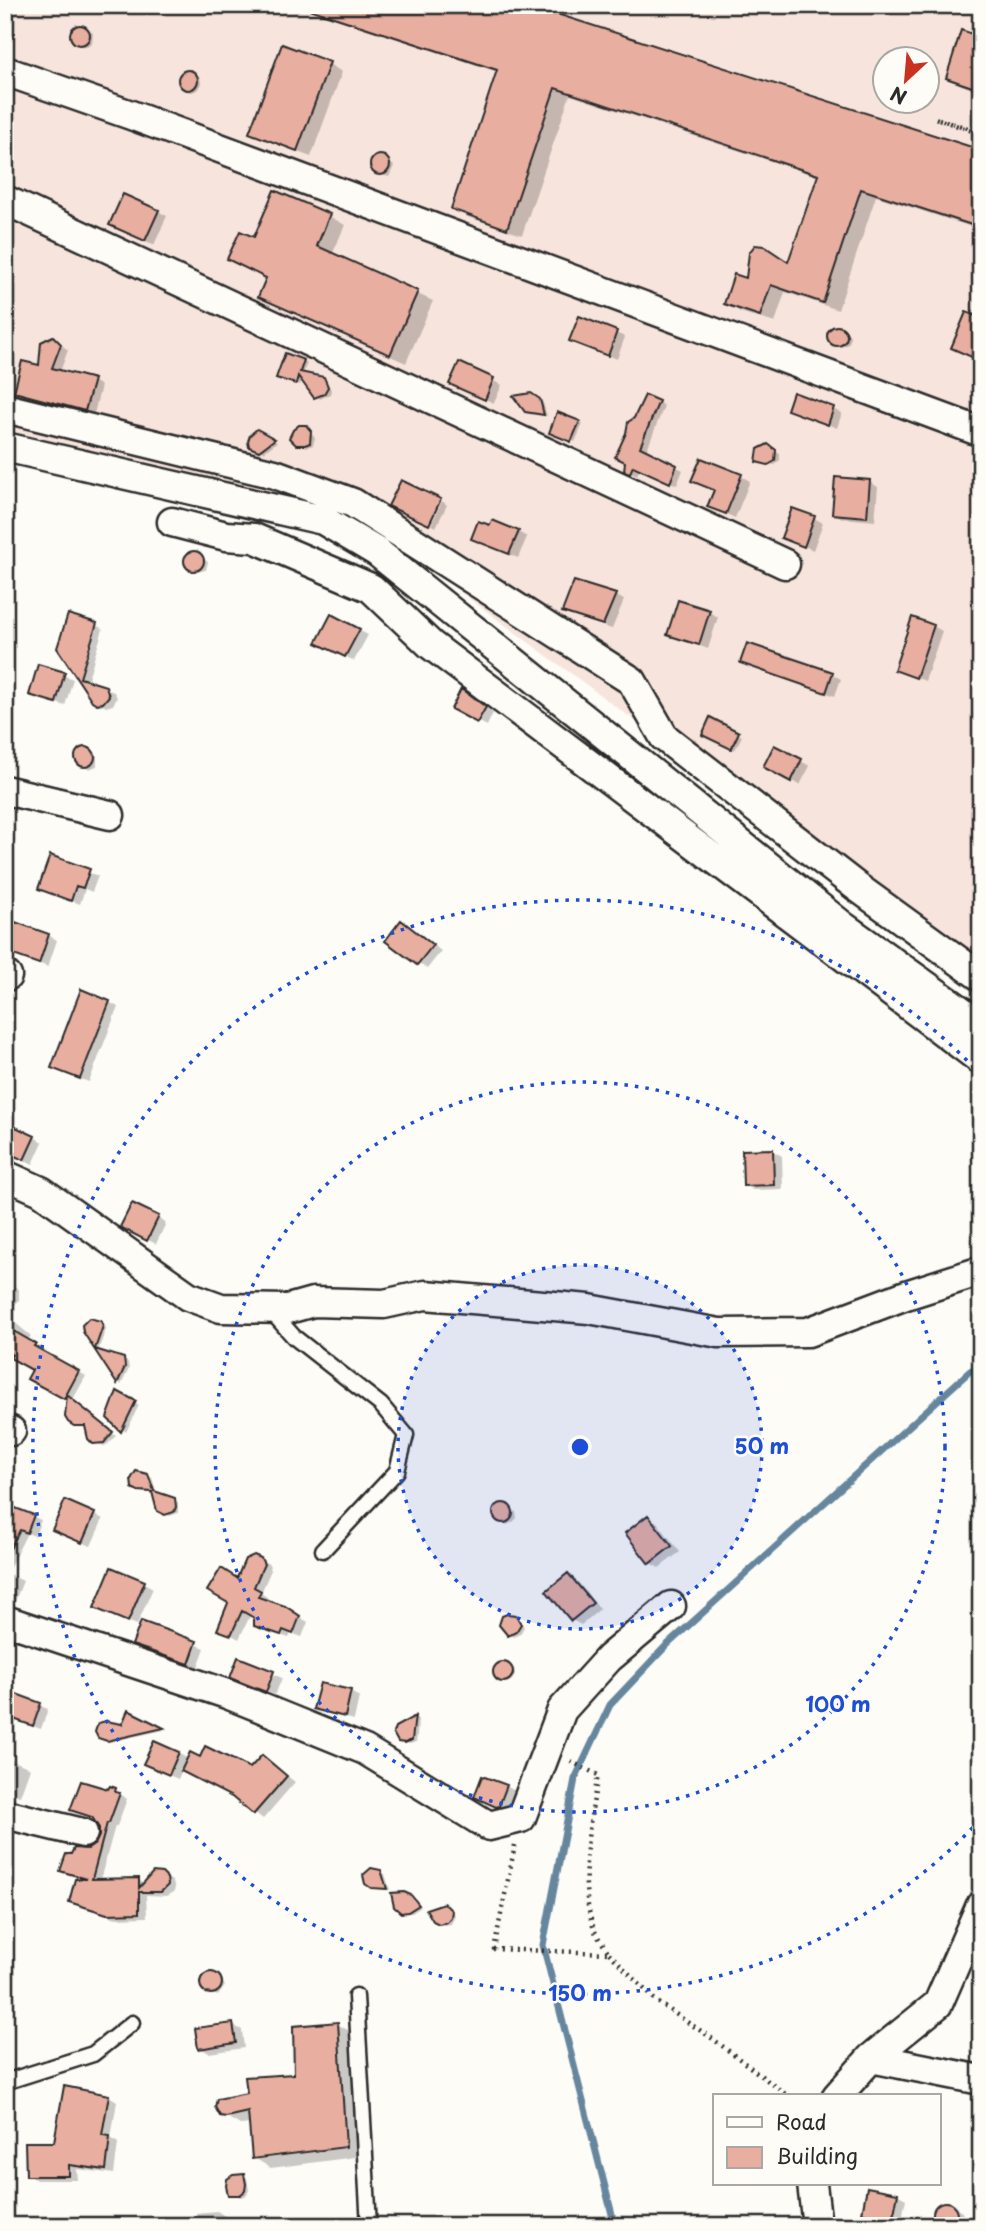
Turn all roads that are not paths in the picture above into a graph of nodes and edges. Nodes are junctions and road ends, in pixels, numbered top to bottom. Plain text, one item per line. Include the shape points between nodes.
1 (6, 75) edge
2 (5, 200) edge
3 (5, 408) edge
4 (981, 432) edge
5 (5, 447) edge
6 (172, 522) dead end
7 (785, 564) dead end
8 (5, 790) edge
9 (110, 815) dead end
10 (981, 976) edge
11 (981, 1025) edge
12 (981, 1060) edge
13 (5, 1175) edge
14 (981, 1271) edge
15 (269, 1308) junction
16 (323, 1550) dead end
17 (671, 1606) dead end
18 (5, 1620) edge
19 (5, 1814) edge
20 (83, 1833) dead end
21 (981, 1905) edge
22 (356, 1996) dead end
23 (132, 2023) dead end
24 (871, 2058) junction
25 (981, 2080) edge
26 (5, 2082) edge
27 (839, 2094) edge
28 (812, 2186) edge
29 (369, 2226) edge
30 (817, 2226) edge

1 - 4 street via 144,120
2 - 7 street
3 - 10 street via 275,474 353,503 632,681 664,737 857,887
5 - 11 street via 323,520 377,552 844,927
6 - 12 street via 254,538 371,588 431,645
8 - 9 street
13 - 15 street via 41,1191 188,1296 221,1308
14 - 15 street via 808,1332 719,1333 589,1309 425,1295 384,1304 313,1302 288,1309
15 - 16 lane via 294,1337 381,1405 406,1435 397,1471
17 - 18 street via 609,1658 562,1710 521,1818 489,1826 365,1750 227,1695
19 - 20 street
21 - 24 street via 938,2004
22 - 29 lane
23 - 26 lane via 93,2054
24 - 25 street
24 - 27 street
28 - 30 street

